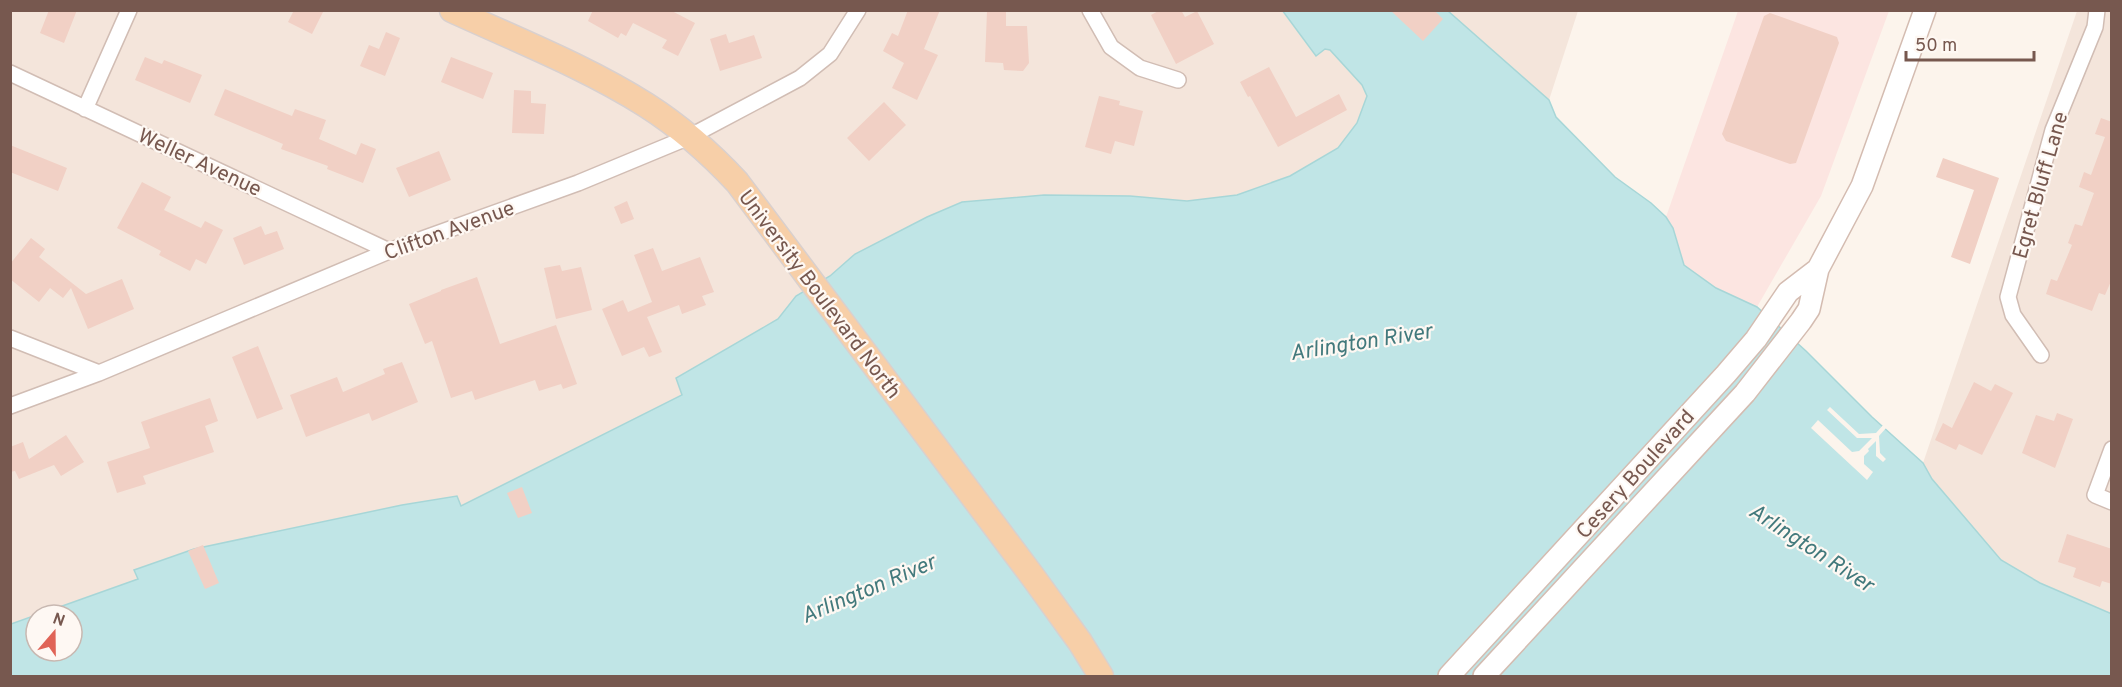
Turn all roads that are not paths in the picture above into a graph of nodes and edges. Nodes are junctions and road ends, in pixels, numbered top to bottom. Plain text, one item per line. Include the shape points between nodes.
1 (129, 10) edge
2 (452, 10) edge
3 (858, 10) edge
4 (1090, 10) edge
5 (1925, 10) edge
6 (2097, 10) edge
7 (10, 73) edge
8 (1178, 80) dead end
9 (85, 108) junction
10 (689, 137) junction
11 (389, 251) junction
12 (1818, 269) junction
13 (10, 338) edge
14 (2041, 355) dead end
15 (99, 373) junction
16 (10, 406) edge
17 (2112, 449) edge
18 (2112, 501) edge
19 (1101, 676) edge
20 (1449, 676) edge
21 (1484, 676) edge

1 - 9 street
2 - 10 main road, University Boulevard North via 594,77 646,105
3 - 10 street, Clifton Avenue via 830,54 800,78
4 - 8 street via 1111,47 1140,68
5 - 12 main road, Cesery Boulevard via 1862,186
6 - 14 street, Egret Bluff Lane via 2095,27 2053,130 2008,297 2013,315
7 - 9 street, Weller Avenue
9 - 11 street, Weller Avenue
10 - 11 street, Clifton Avenue via 578,183
10 - 19 main road, University Boulevard North via 737,182 1080,642
11 - 15 street, Clifton Avenue
12 - 20 main road, Cesery Boulevard via 1788,292 1726,374
12 - 21 main road, Cesery Boulevard via 1809,309 1775,356
13 - 15 street
15 - 16 street, Clifton Avenue
17 - 18 street via 2095,495

